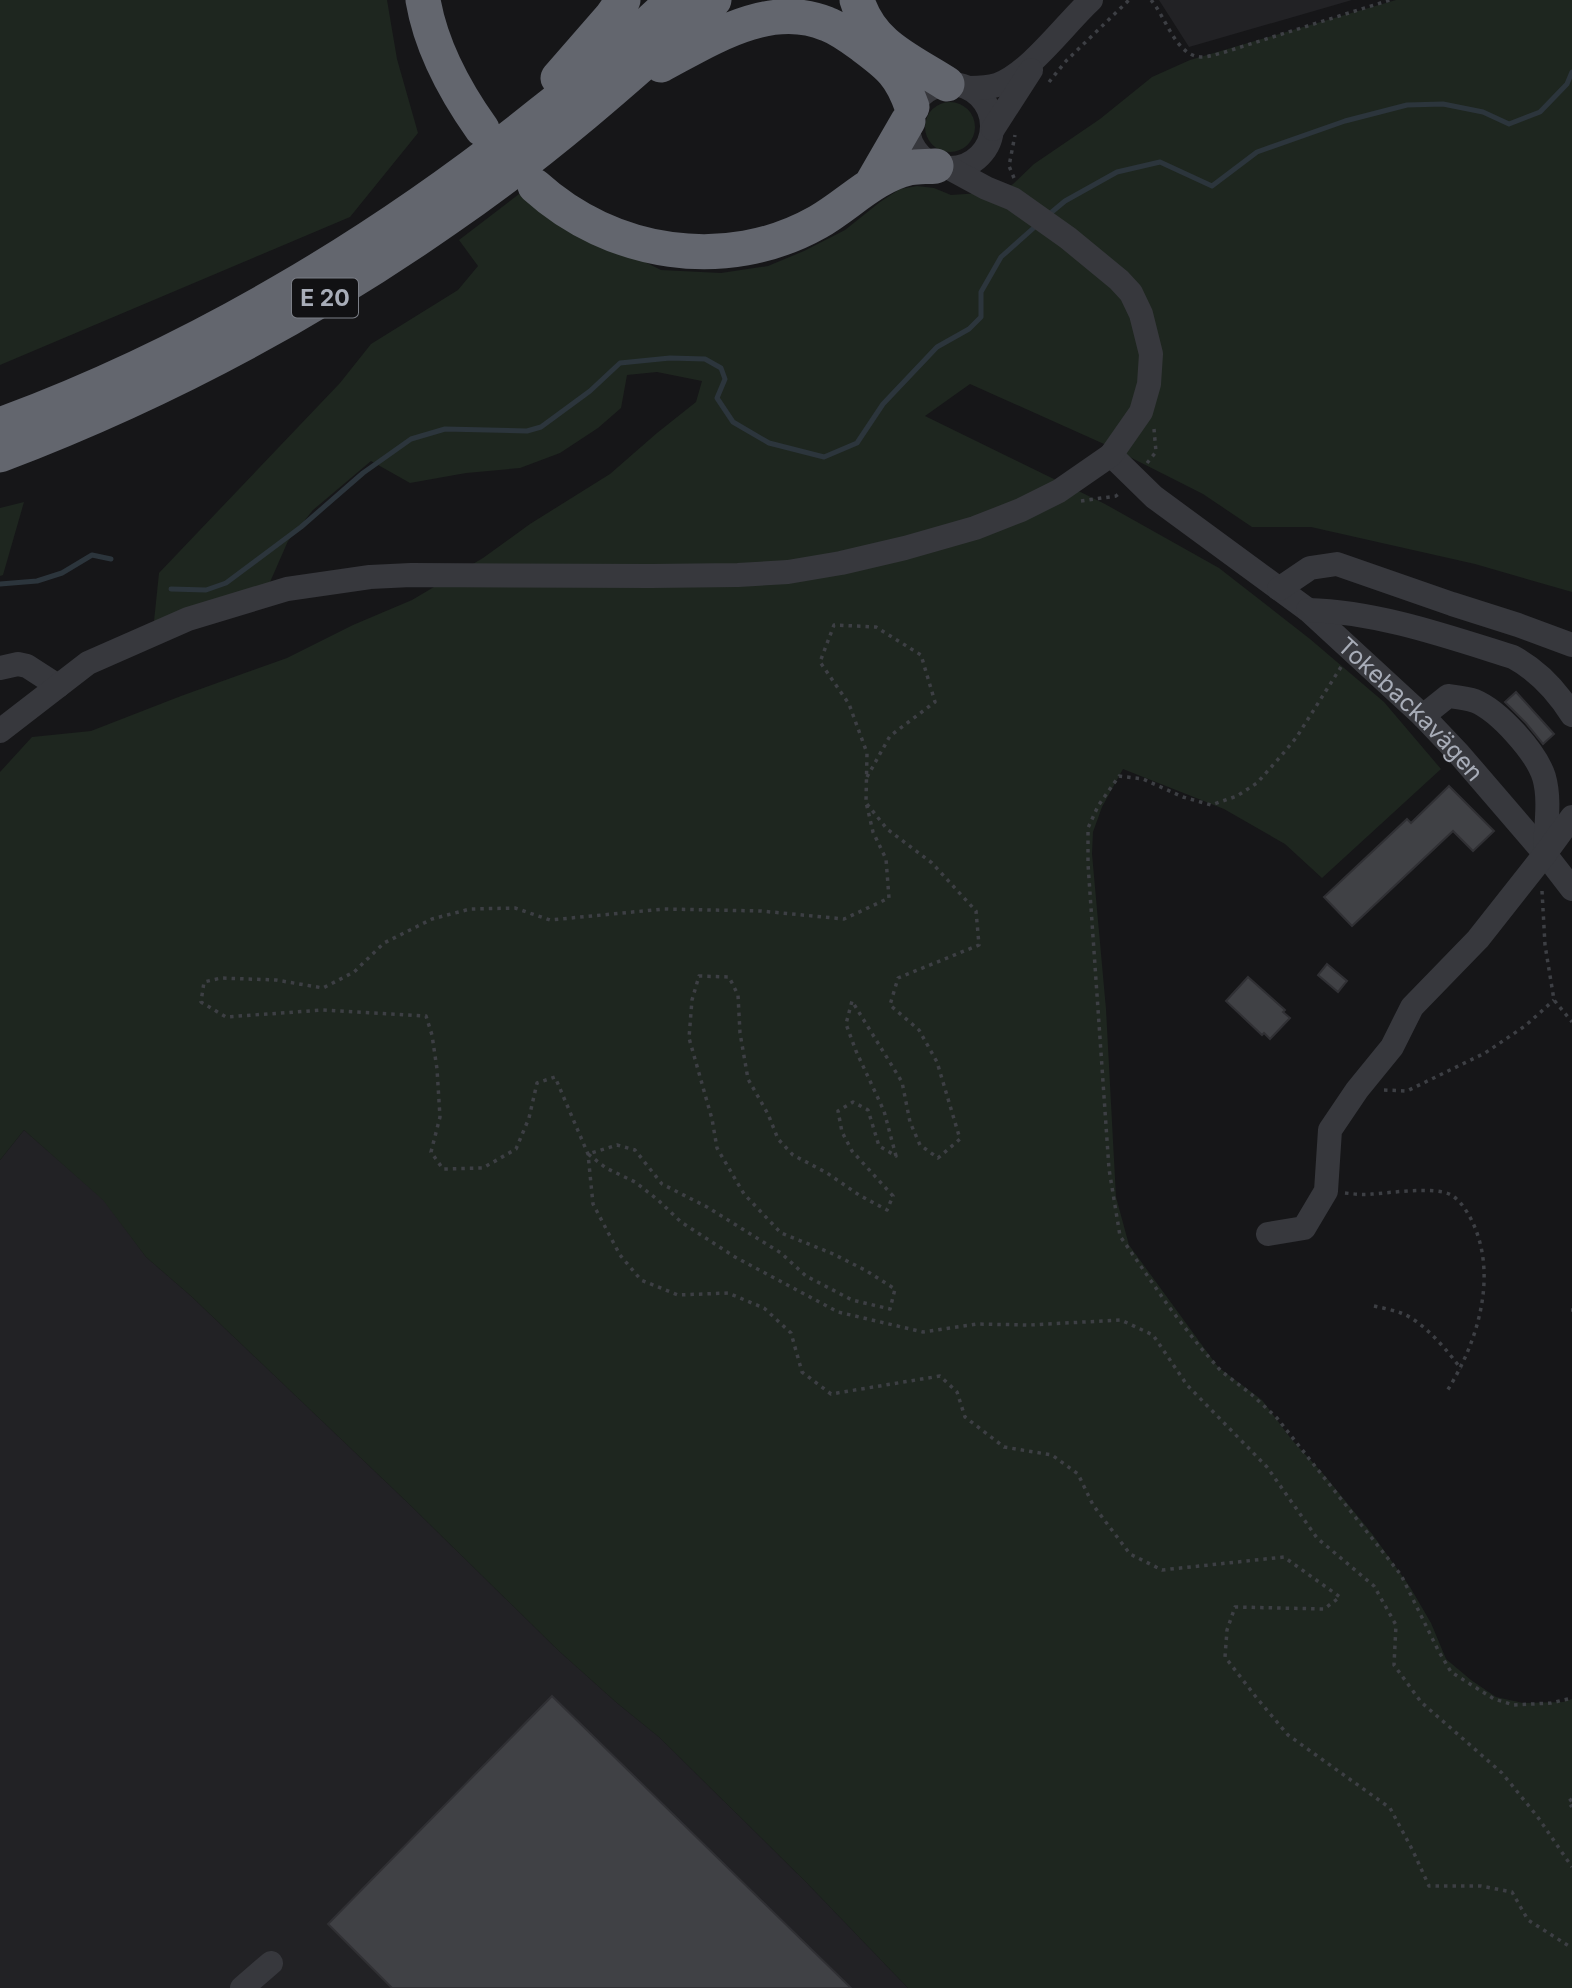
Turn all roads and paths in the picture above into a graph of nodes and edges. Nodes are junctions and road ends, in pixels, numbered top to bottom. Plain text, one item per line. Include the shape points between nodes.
1 (423, 0) edge
2 (623, 0) edge
3 (673, 0) edge
4 (714, 0) edge
5 (857, 0) edge
6 (1091, 0) edge
7 (1129, 0) edge
8 (1150, 0) edge
9 (1390, 0) edge
10 (1045, 49) junction
11 (1049, 82) dead end
12 (958, 86) junction
13 (617, 87) junction
14 (910, 114) junction
15 (1018, 127) dead end
16 (991, 135) junction
17 (490, 138) junction
18 (943, 168) junction
19 (871, 185) junction
20 (535, 186) dead end
21 (1016, 192) junction
22 (1157, 420) dead end
23 (0, 425) edge
24 (0, 455) edge
25 (1111, 455) junction
26 (1136, 477) junction
27 (1072, 502) dead end
28 (1279, 589) junction
29 (1308, 610) junction
30 (1572, 645) edge
31 (1352, 651) junction
32 (0, 668) edge
33 (58, 686) junction
34 (1572, 715) edge
35 (1423, 716) junction
36 (0, 731) edge
37 (867, 777) junction
38 (866, 802) junction
39 (1572, 817) edge
40 (1545, 854) junction
41 (1572, 889) edge
42 (1554, 1000) junction
43 (1572, 1022) edge
44 (1357, 1090) junction
45 (588, 1154) junction
46 (1326, 1191) junction
47 (1268, 1234) dead end
48 (1374, 1306) dead end
49 (1461, 1369) junction
50 (1447, 1391) dead end
51 (1572, 1698) edge
52 (1572, 1799) edge
53 (1572, 1807) edge
54 (1572, 1867) edge
55 (1572, 1948) edge
56 (271, 1963) dead end
57 (242, 1988) edge

1 - 17 highway via 453,86
2 - 17 highway
3 - 17 highway, E 20 via 582,81
4 - 13 highway, E 20
5 - 12 highway via 870,28 884,43 904,59
6 - 10 street
7 - 11 path
8 - 9 path via 1179,47 1200,57
10 - 12 street via 996,85
10 - 16 street
12 - 14 street via 933,88 921,95
12 - 16 street via 984,101
13 - 14 highway via 736,28 775,17 801,18 825,23 849,36 897,74 907,92
13 - 24 highway, E 20 via 449,218 292,318 111,408
14 - 18 street via 908,136 914,149
14 - 19 highway
15 - 21 path via 1009,166
16 - 18 street via 975,161
16 - 21 street via 997,172
17 - 23 highway, E 20 via 432,196 282,292 186,344
18 - 19 highway via 910,168
18 - 21 street via 986,188
19 - 20 highway via 794,234 769,243 712,251 679,251 608,234 581,221
21 - 25 street via 1119,279 1140,314 1151,354 1149,384 1141,412
22 - 26 path via 1156,452
25 - 26 street, Tokebackavägen
25 - 33 street via 1059,491 1021,510 975,528 841,563 738,575 411,575 326,582 188,619 88,663
26 - 27 path via 1116,496
26 - 28 street, Tokebackavägen via 1154,497
28 - 29 street, Tokebackavägen
28 - 30 street via 1310,568 1337,564
29 - 31 street, Tokebackavägen
29 - 34 street via 1375,617 1513,657 1544,680
31 - 35 street, Tokebackavägen
31 - 51 path via 1296,738 1257,783 1211,805 1143,779 1119,776 1088,828 1109,1169 1120,1236 1200,1347 1277,1418 1401,1575 1451,1672 1494,1699 1514,1705
32 - 33 street via 27,666
33 - 36 street
35 - 40 street, Tokebackavägen
35 - 40 street via 1448,696 1474,701 1504,721 1544,776
37 - 37 path via 867,753 849,704 820,663 834,625 876,627 920,655 935,702 890,736
37 - 38 path
38 - 45 path via 886,859 889,898 844,919 664,909 550,920 515,908 470,909 432,919 384,943 354,972 324,988 276,979 204,982 201,1002 226,1017 323,1010 426,1016 437,1069 440,1117 431,1152 443,1169 483,1168 516,1149 537,1083 555,1077
38 - 45 path via 887,829 932,863 976,911 979,945 898,978 890,1005 919,1030 937,1062 960,1139 938,1158 919,1145 902,1082 852,1000 846,1024 884,1111 895,1156 879,1146 868,1110 853,1102 838,1111 852,1151 893,1196 887,1210 793,1155 778,1139 748,1079 738,995 729,977 699,976 689,1038 717,1148 744,1194 781,1233 831,1253 895,1289 890,1309 852,1300 806,1276 781,1253 662,1184 635,1150 617,1145
39 - 40 street
40 - 41 street, Tokebackavägen
40 - 42 path via 1544,932
40 - 44 street via 1478,939 1412,1007 1392,1047
42 - 43 path
42 - 44 path via 1485,1053 1407,1091
44 - 46 street via 1330,1130
45 - 54 path via 635,1182 681,1222 735,1257 838,1312 923,1332 977,1324 1121,1320 1153,1335 1187,1385 1268,1467 1317,1538 1374,1586 1396,1625 1394,1665 1421,1702 1502,1773
45 - 55 path via 593,1204 620,1255 641,1280 678,1295 729,1293 764,1308 791,1333 802,1372 831,1394 940,1376 957,1392 965,1417 1004,1447 1052,1455 1078,1474 1093,1505 1130,1554 1162,1570 1284,1558 1340,1597 1324,1609 1235,1607 1225,1657 1288,1735 1390,1808 1429,1886 1481,1886 1512,1892 1528,1920
46 - 47 street via 1304,1228
46 - 49 path via 1450,1194 1466,1209 1481,1250 1484,1298
48 - 49 path via 1404,1314 1434,1336
49 - 50 path
52 - 53 path via 1567,1802
56 - 57 street

